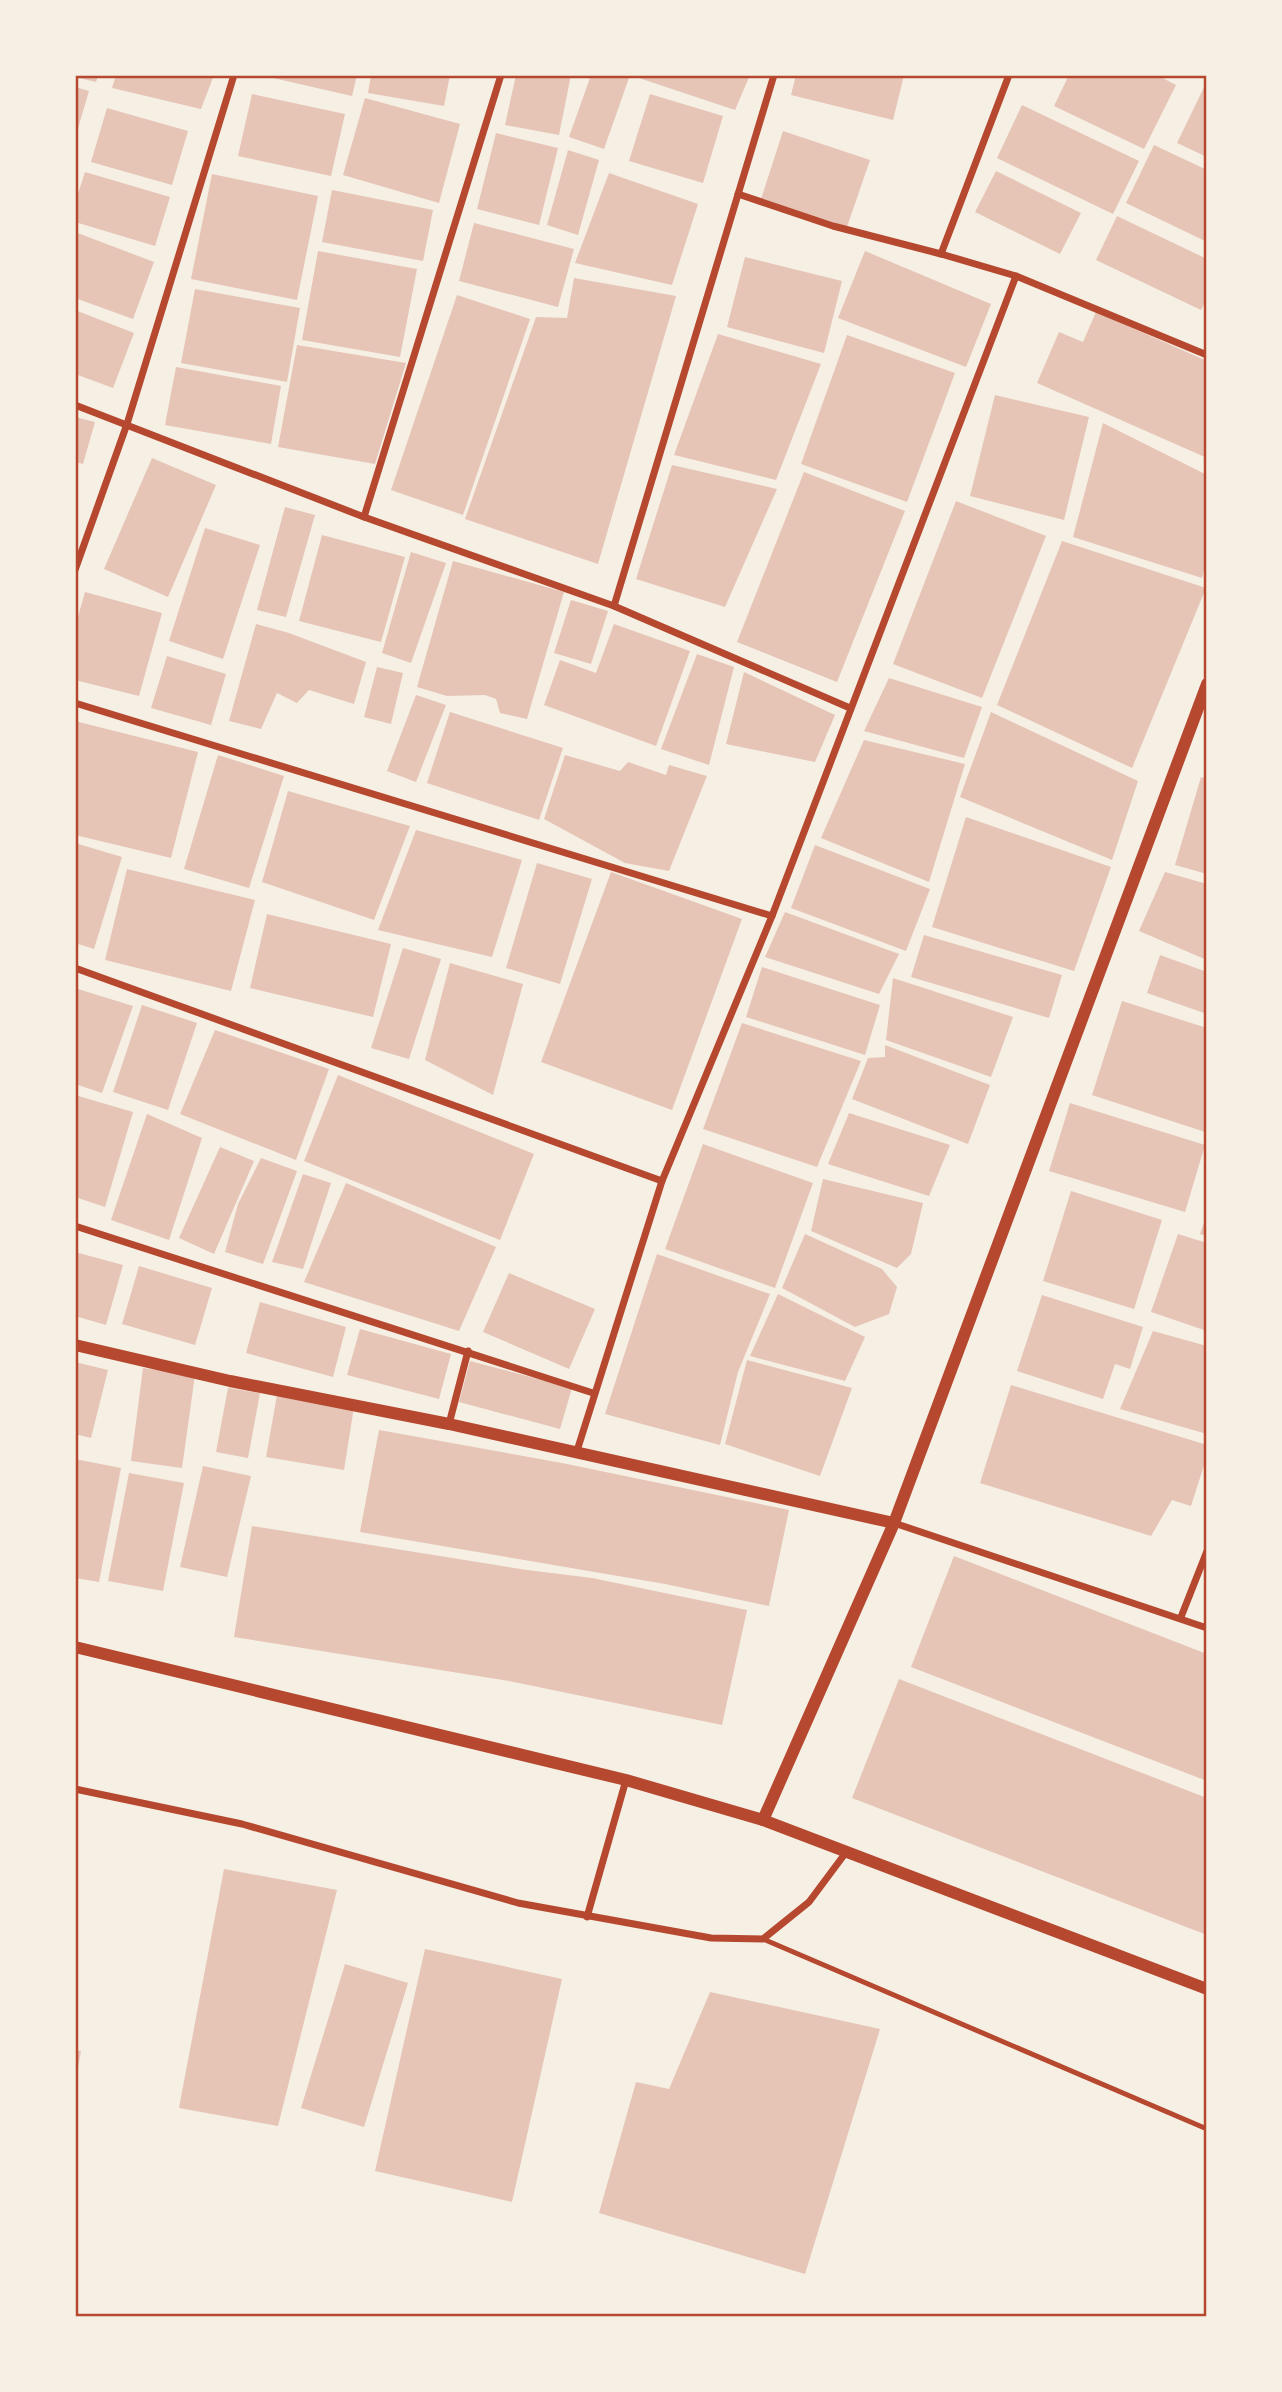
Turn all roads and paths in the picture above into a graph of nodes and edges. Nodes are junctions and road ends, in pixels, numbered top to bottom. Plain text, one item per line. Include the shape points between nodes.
1 (234, 75) edge
2 (501, 75) edge
3 (774, 75) edge
4 (1009, 75) edge
5 (738, 194) junction
6 (941, 254) junction
7 (1016, 276) junction
8 (1207, 355) edge
9 (75, 405) edge
10 (127, 424) junction
11 (364, 517) junction
12 (75, 570) edge
13 (614, 606) junction
14 (1207, 684) edge
15 (75, 703) edge
16 (850, 708) junction
17 (772, 916) junction
18 (75, 968) edge
19 (662, 1181) junction
20 (75, 1226) edge
21 (75, 1345) edge
22 (468, 1351) junction
23 (593, 1393) junction
24 (449, 1424) junction
25 (576, 1454) junction
26 (894, 1523) junction
27 (1207, 1551) edge
28 (1181, 1617) junction
29 (1207, 1628) edge
30 (75, 1647) edge
31 (626, 1780) junction
32 (75, 1789) edge
33 (763, 1821) junction
34 (847, 1851) junction
35 (587, 1917) junction
36 (763, 1939) junction
37 (1207, 1989) edge
38 (1207, 2129) edge

1 - 10 street
2 - 11 street
3 - 5 street
4 - 6 street
5 - 6 street via 833,226
5 - 13 street
6 - 7 street
7 - 8 street
7 - 16 street
9 - 10 street
10 - 11 street
10 - 12 street
11 - 13 street
13 - 16 street
14 - 26 street
15 - 17 street
16 - 17 street
17 - 19 street
18 - 19 street
19 - 23 street
20 - 22 street
21 - 24 street
22 - 23 street
22 - 24 street
23 - 25 street
24 - 25 street
25 - 26 street
26 - 28 street
26 - 33 street
27 - 28 street
28 - 29 street
30 - 31 street
31 - 33 street
31 - 35 street
32 - 35 street via 242,1824 518,1903
33 - 34 street
34 - 36 street via 809,1902
34 - 37 street
35 - 36 street via 711,1938
36 - 38 lane

